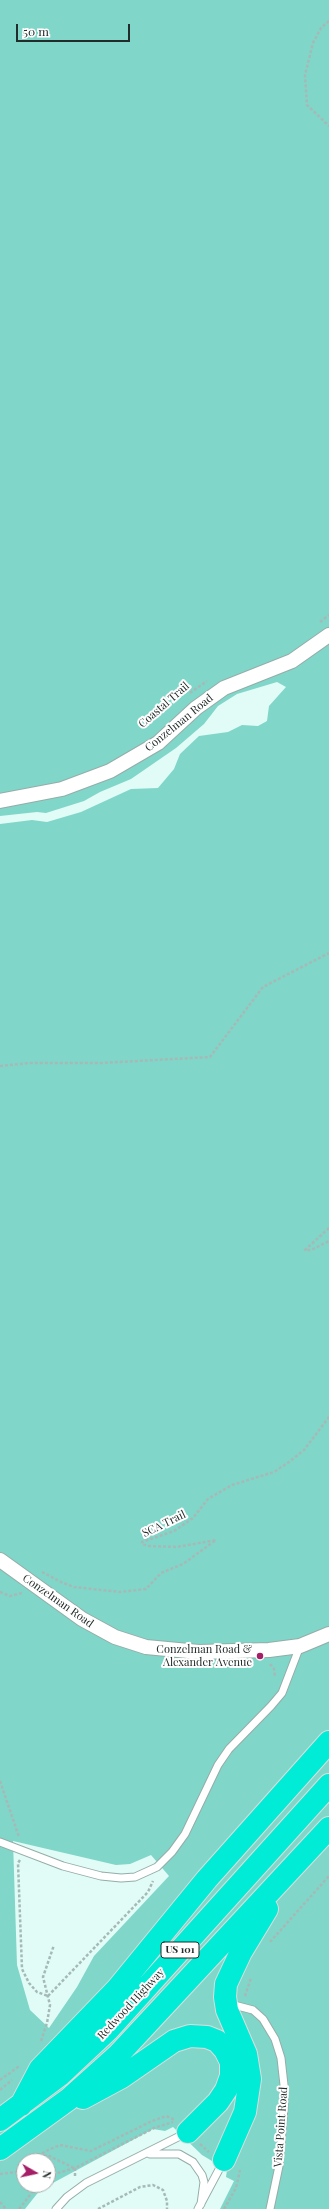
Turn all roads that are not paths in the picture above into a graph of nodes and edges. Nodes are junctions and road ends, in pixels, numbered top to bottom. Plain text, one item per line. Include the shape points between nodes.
1 (329, 635) edge
2 (0, 801) edge
3 (0, 1560) edge
4 (329, 1634) edge
5 (300, 1646) junction
6 (329, 1742) edge
7 (329, 1785) edge
8 (329, 1828) edge
9 (0, 1842) edge
10 (296, 1862) junction
11 (225, 2004) junction
12 (21, 2105) junction
13 (43, 2119) junction
14 (0, 2120) edge
15 (183, 2126) joint
16 (0, 2149) edge
17 (140, 2156) junction
18 (232, 2164) joint
19 (199, 2206) edge
20 (56, 2209) edge
21 (270, 2209) edge

1 - 2 street, Conzelman Road via 292,661 224,688 196,708 158,743 110,771 62,788
3 - 5 street, Conzelman Road via 82,1619 131,1643 163,1650 199,1652
4 - 5 street, Conzelman Road
5 - 9 lane via 282,1693 223,1756 185,1834 163,1862 142,1874 116,1878 72,1869
6 - 12 highway via 226,1857 117,1989 40,2069
7 - 12 highway, Redwood Highway / US 101 via 108,2029 60,2075
8 - 10 highway, US 101
10 - 11 highway via 235,1961 226,1984
10 - 13 highway, US 101 via 118,2055
11 - 18 highway via 246,2054 250,2079
11 - 21 lane, Vista Point Road via 248,2008 263,2019 271,2031 281,2058 284,2108 279,2166
12 - 14 highway, Redwood Highway / US 101
13 - 15 highway via 108,2085 174,2041 190,2036 202,2036 217,2042 225,2050 231,2062 231,2076 218,2102
13 - 16 highway, US 101
15 - 17 lane
17 - 19 lane via 179,2154 193,2162 204,2182
17 - 20 lane via 86,2183
18 - 19 lane

